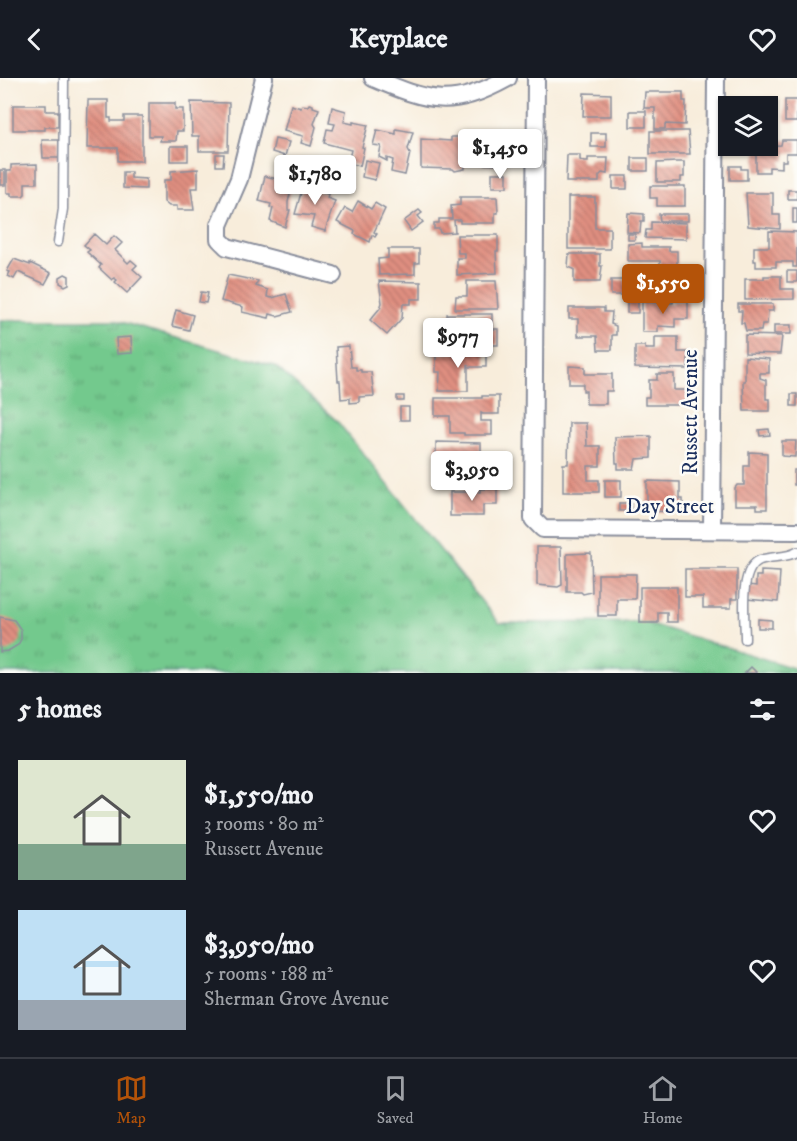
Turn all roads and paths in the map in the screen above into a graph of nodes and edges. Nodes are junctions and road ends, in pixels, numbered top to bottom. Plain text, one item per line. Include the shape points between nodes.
1 (63, 78) edge
2 (264, 78) edge
3 (373, 78) edge
4 (508, 78) edge
5 (536, 78) edge
6 (716, 78) edge
7 (58, 242) dead end
8 (333, 275) dead end
9 (712, 530) junction
10 (797, 531) edge
11 (797, 552) edge
12 (744, 639) dead end

1 - 7 lane via 63,208
2 - 8 street via 239,179 219,225 219,239 227,247
3 - 4 street via 418,96 452,99 475,94
5 - 9 street, Day Street via 532,515 543,529
6 - 9 street, Russett Avenue
9 - 10 street, Day Street
11 - 12 lane via 750,566 746,576

